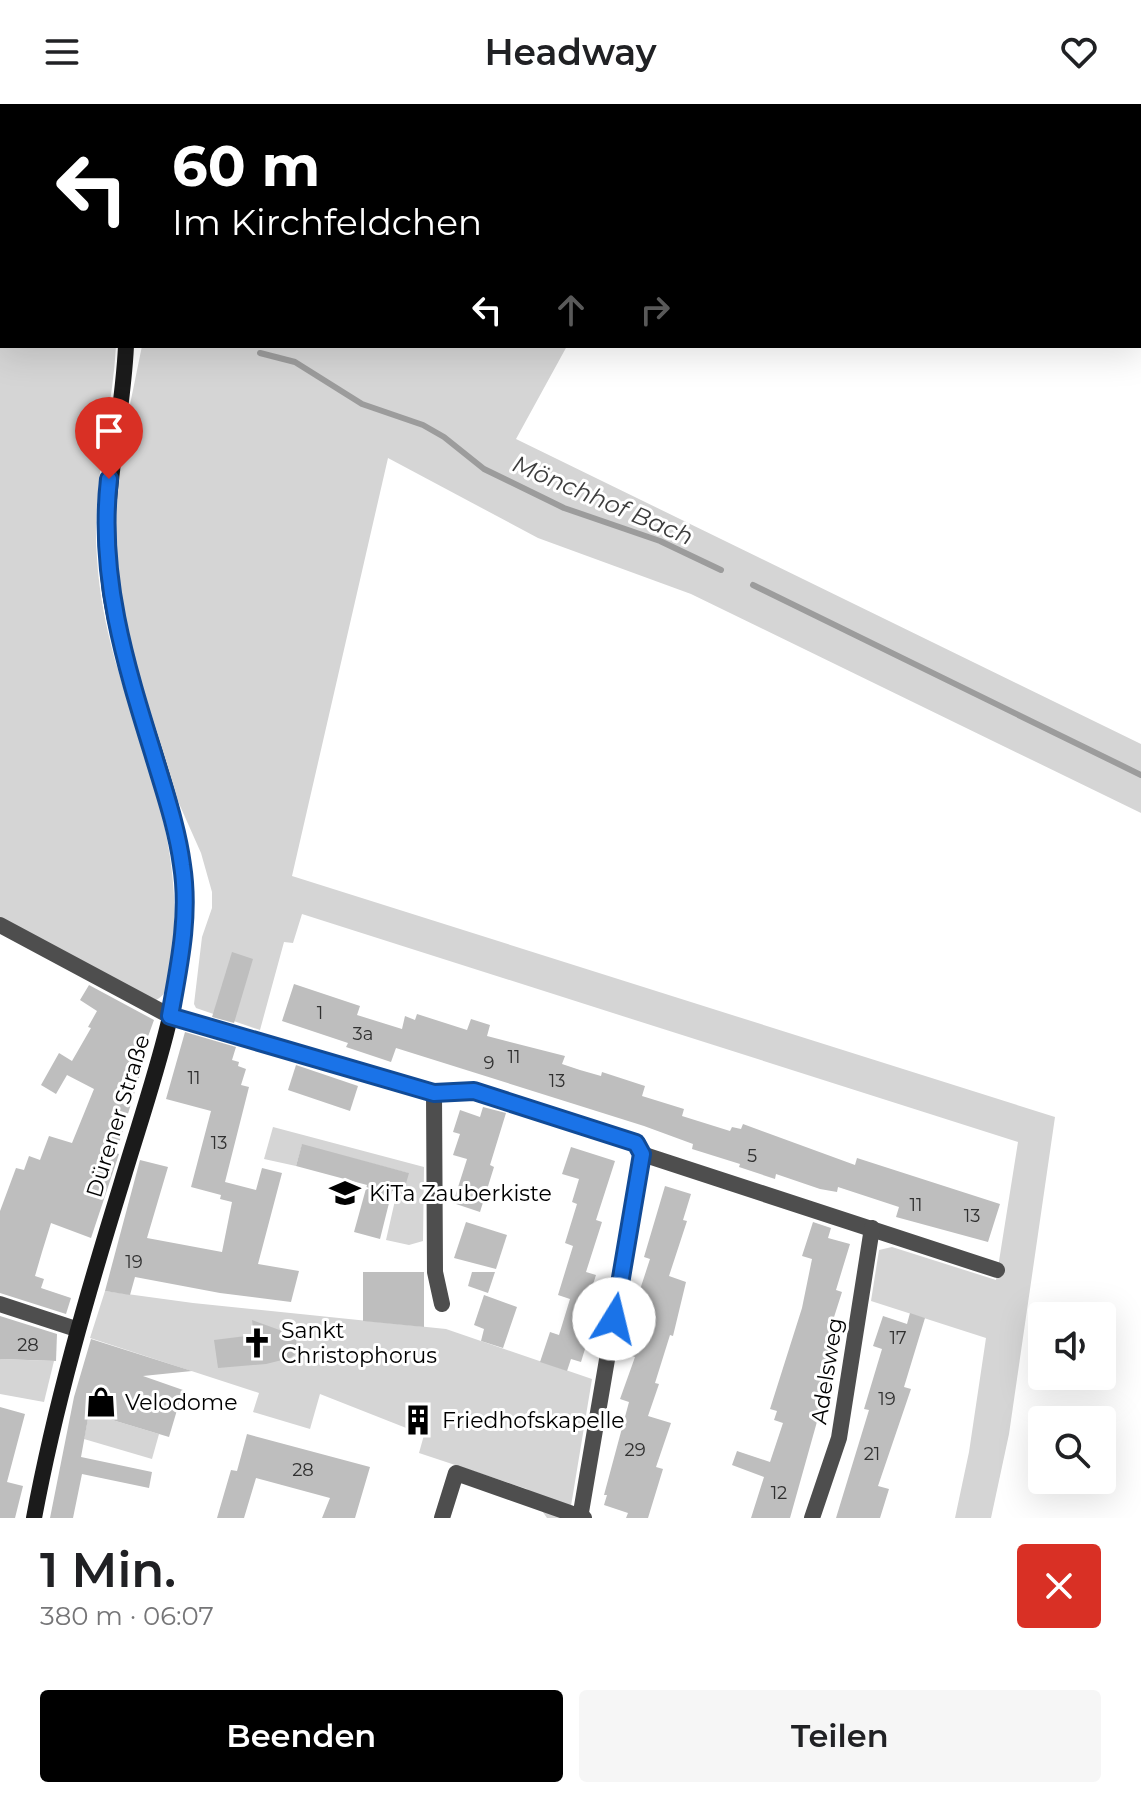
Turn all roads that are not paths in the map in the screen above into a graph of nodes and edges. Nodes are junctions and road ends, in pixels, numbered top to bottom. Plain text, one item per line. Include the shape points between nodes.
1 (126, 348) edge
2 (0, 925) edge
3 (170, 1016) junction
4 (434, 1093) junction
5 (642, 1154) junction
6 (872, 1228) junction
7 (997, 1270) dead end
8 (0, 1304) edge
9 (442, 1304) dead end
10 (76, 1329) junction
11 (34, 1518) edge
12 (442, 1518) edge
13 (582, 1518) edge
14 (812, 1518) edge

1 - 3 street, Dürener Straße via 107,494 107,566 124,655 183,866 185,923
2 - 3 street
3 - 4 street
3 - 10 street, Dürener Straße
4 - 5 street via 474,1091 636,1143
4 - 9 street via 435,1272
5 - 6 street
5 - 13 street
6 - 7 street
6 - 14 street, Adelsweg via 839,1438
8 - 10 street
10 - 11 street, Dürener Straße
12 - 13 street via 456,1473

